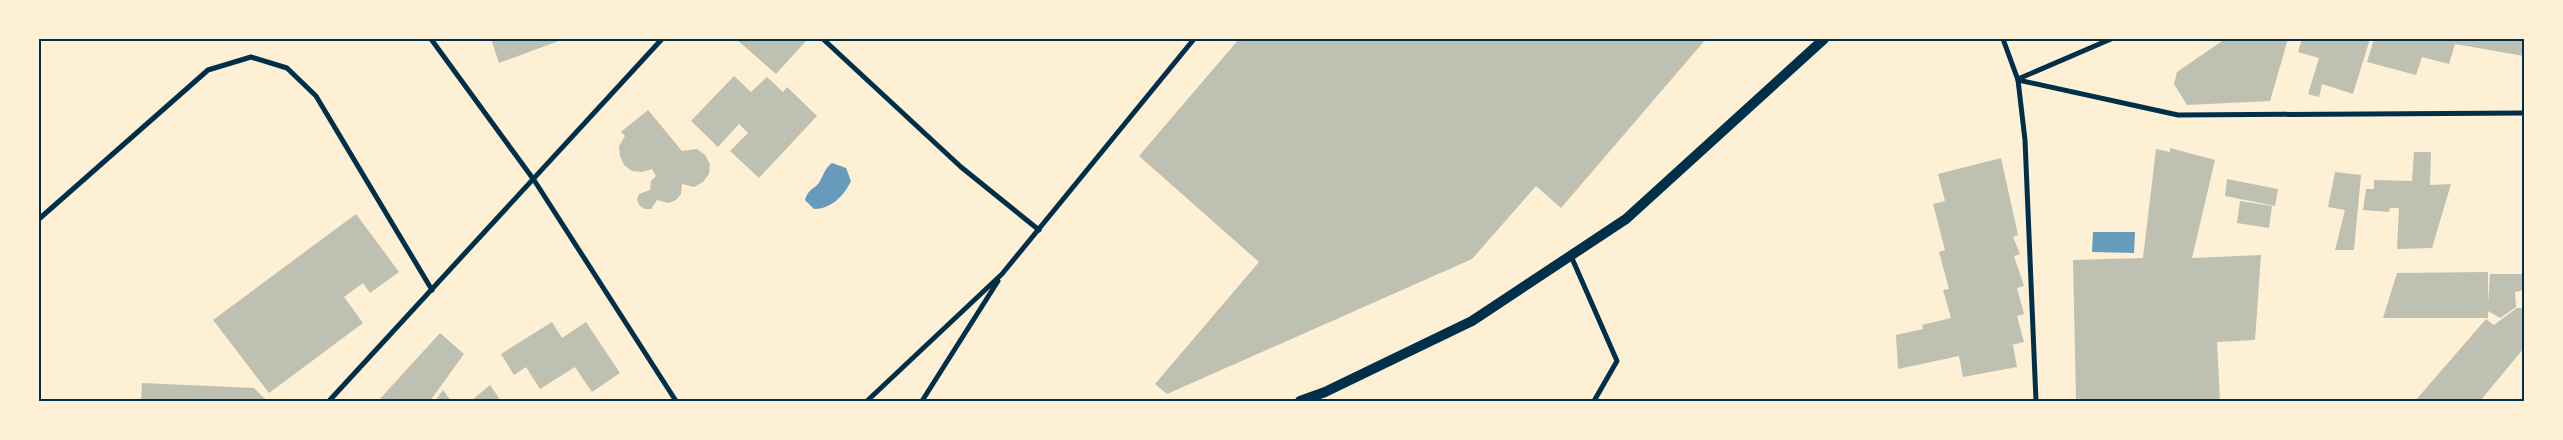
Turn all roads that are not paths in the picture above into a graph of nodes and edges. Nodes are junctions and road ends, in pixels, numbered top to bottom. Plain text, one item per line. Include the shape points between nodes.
1 (431, 39) edge
2 (662, 39) edge
3 (823, 39) edge
4 (1194, 39) edge
5 (1824, 39) edge
6 (2003, 39) edge
7 (2110, 39) edge
8 (2018, 80) junction
9 (2524, 113) edge
10 (534, 180) junction
11 (39, 219) edge
12 (1039, 230) junction
13 (1571, 256) junction
14 (1002, 274) junction
15 (432, 290) junction
16 (329, 401) edge
17 (676, 401) edge
18 (866, 401) edge
19 (922, 401) edge
20 (1300, 401) edge
21 (1594, 401) edge
22 (2036, 401) edge

1 - 10 street
2 - 10 street
3 - 12 street via 961,167
4 - 12 street
5 - 13 main road via 1626,219
6 - 8 street
7 - 8 street
8 - 9 street via 2178,115
8 - 22 street via 2026,140
10 - 15 street
10 - 17 street
11 - 15 street via 208,70 251,57 287,68 316,96
12 - 14 street
13 - 20 main road via 1472,321
13 - 21 street via 1617,361
14 - 18 street
14 - 19 street
15 - 16 street

